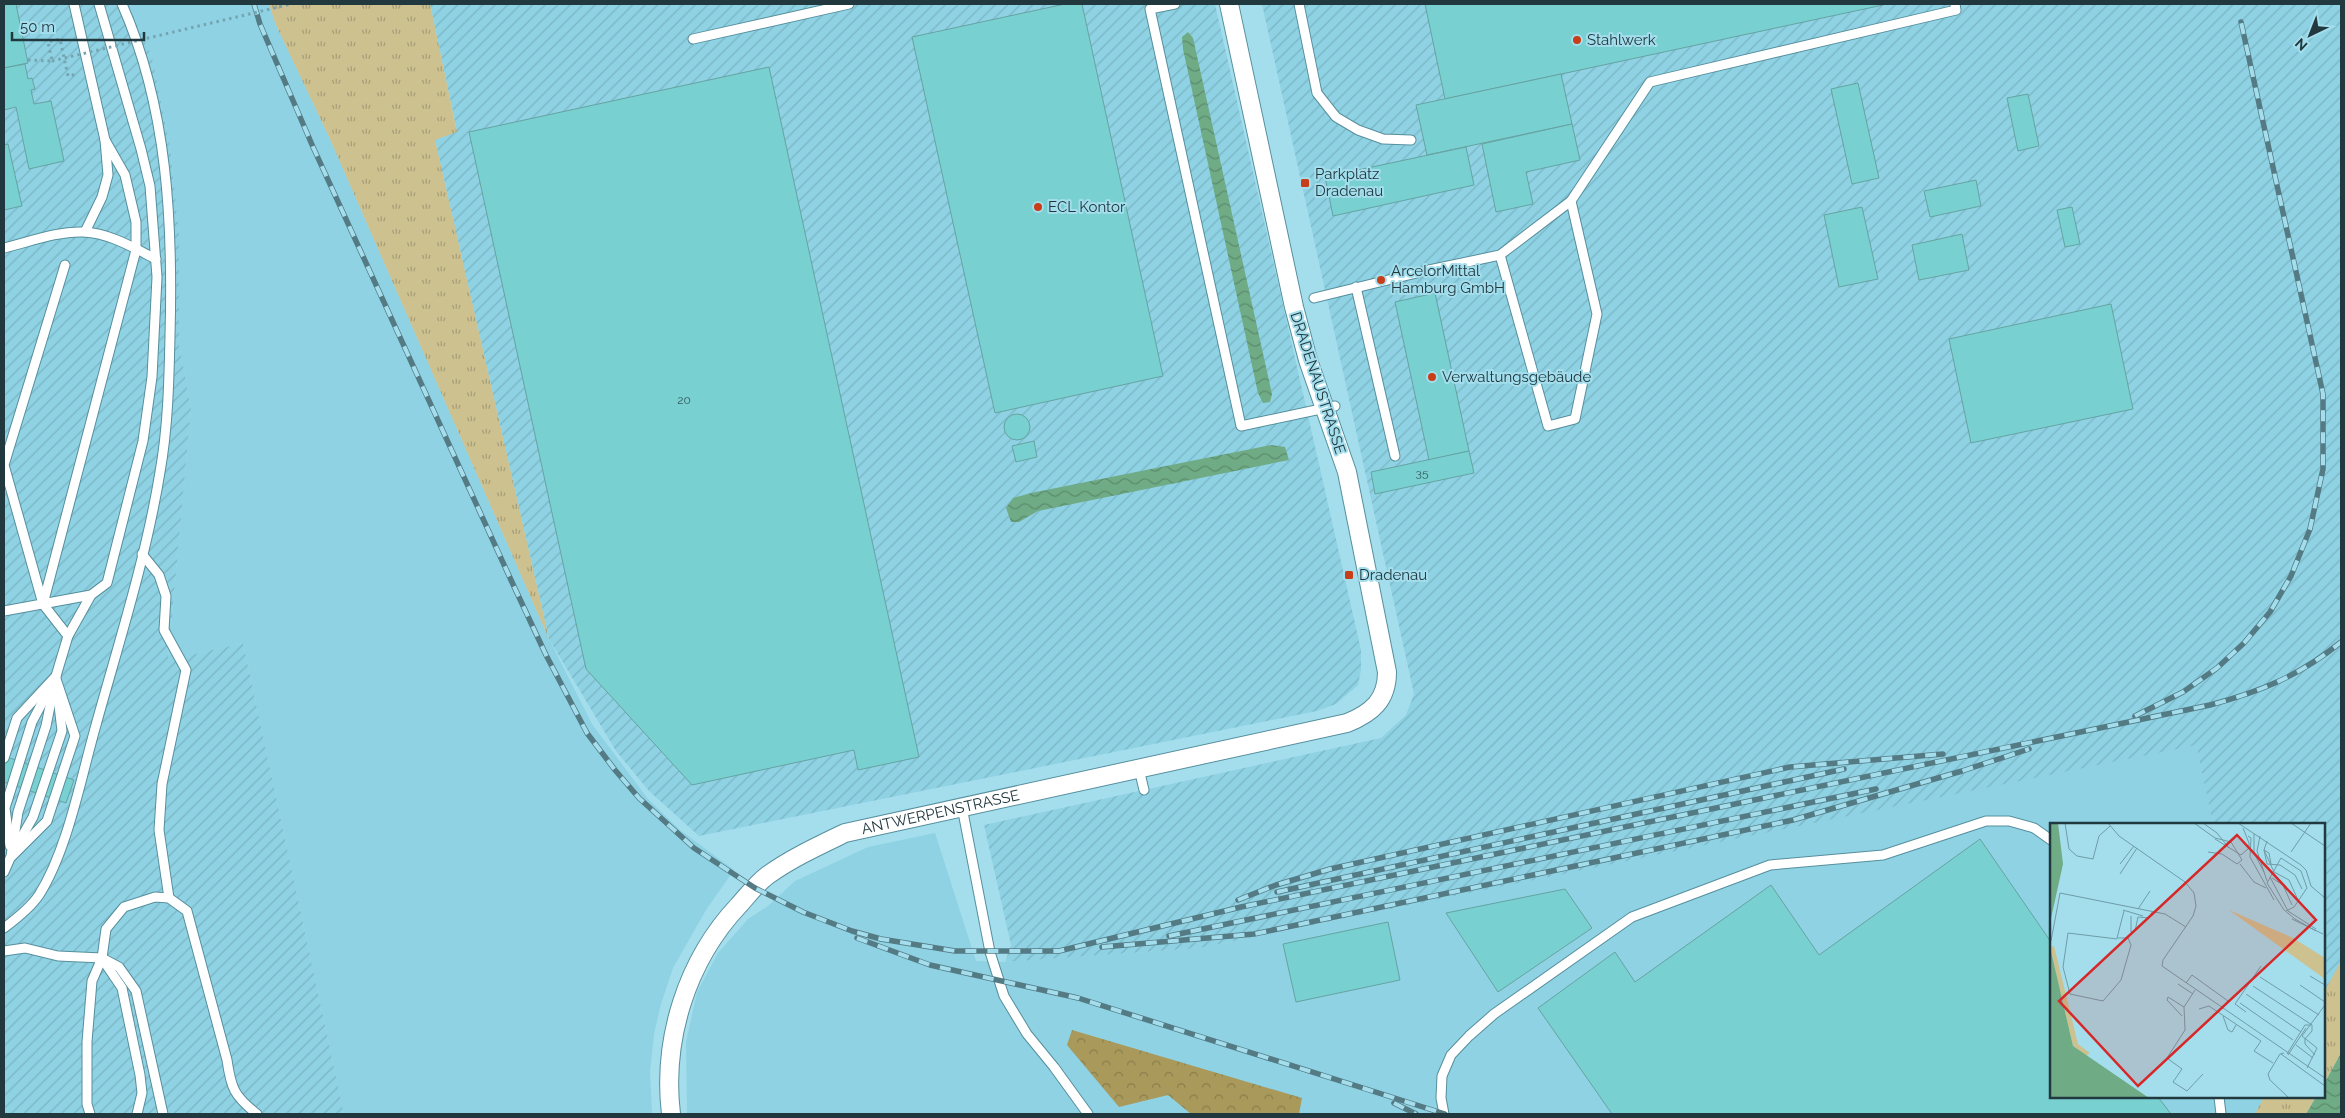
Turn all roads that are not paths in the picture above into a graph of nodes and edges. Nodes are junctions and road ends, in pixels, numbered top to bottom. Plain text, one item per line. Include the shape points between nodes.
1 (74, 4) edge
2 (99, 4) edge
3 (122, 4) edge
4 (849, 4) edge
5 (1175, 4) edge
6 (1229, 4) edge
7 (1299, 4) edge
8 (1955, 4) edge
9 (693, 39) dead end
10 (105, 140) junction
11 (1411, 140) dead end
12 (1571, 201) junction
13 (85, 232) junction
14 (4, 248) edge
15 (136, 250) junction
16 (1500, 255) junction
17 (156, 258) junction
18 (66, 265) dead end
19 (1356, 288) junction
20 (1314, 298) dead end
21 (1330, 407) junction
22 (1395, 456) dead end
23 (142, 554) junction
24 (91, 595) junction
25 (43, 604) junction
26 (4, 611) edge
27 (68, 636) junction
28 (56, 676) junction
29 (1380, 703) joint
30 (4, 758) edge
31 (1139, 769) junction
32 (1144, 790) dead end
33 (962, 807) junction
34 (2050, 839) edge
35 (11, 856) junction
36 (4, 872) edge
37 (169, 898) junction
38 (4, 928) edge
39 (4, 951) edge
40 (102, 958) junction
41 (2220, 1098) edge
42 (90, 1114) edge
43 (137, 1114) edge
44 (163, 1114) edge
45 (257, 1114) edge
46 (671, 1114) edge
47 (1088, 1114) edge
48 (1444, 1114) edge
49 (2221, 1114) edge

1 - 10 lane
2 - 17 lane via 150,186
3 - 23 lane via 136,35 152,88 171,235 164,448
4 - 9 lane
5 - 21 lane via 1150,9 1240,426
6 - 21 street, DRADENAUSTRASSE via 1294,307
7 - 11 lane via 1317,93 1336,117 1383,139
8 - 12 lane via 1956,10 1650,82
10 - 13 lane via 108,175 102,197
10 - 15 lane via 125,176 136,222
12 - 16 lane
12 - 16 lane via 1597,314 1575,419 1548,426
13 - 14 lane via 70,232
13 - 15 lane via 104,236
15 - 17 lane
15 - 25 lane
16 - 19 lane
17 - 24 lane via 152,378 143,441 107,583
18 - 25 lane via 4,465
19 - 20 lane
19 - 22 lane
21 - 29 street, DRADENAUSTRASSE via 1347,472 1383,649 1387,684
23 - 37 lane via 159,575 166,596 164,630 186,670 162,784 160,830
23 - 38 lane via 67,829 38,897
24 - 25 lane
24 - 27 lane
25 - 26 lane
25 - 27 lane
27 - 28 lane
28 - 30 lane via 17,718
28 - 35 lane via 46,726 18,812
28 - 35 lane via 62,731 33,816
28 - 35 lane via 32,722 4,808
28 - 35 lane via 75,736 47,821
29 - 31 street, ANTWERPENSTRASSE via 1347,724
31 - 32 lane
31 - 33 street, ANTWERPENSTRASSE
33 - 46 street, ANTWERPENSTRASSE via 845,833 802,853 767,876 725,919 701,955 684,995 672,1046 668,1087
33 - 47 lane via 990,952 1004,996 1027,1034
34 - 48 lane via 2034,828 2009,821 1986,821 1883,855 1770,865 1632,917 1494,1014 1450,1055 1442,1076
35 - 36 lane
37 - 40 lane via 155,897 124,906 106,929
37 - 45 lane via 187,911 227,1060 230,1083 240,1101
39 - 40 lane via 25,948 58,956
40 - 42 lane via 92,981 87,1042 87,1104
40 - 43 lane via 122,988 140,1075 142,1094
40 - 44 lane via 119,967 136,990
41 - 49 lane

